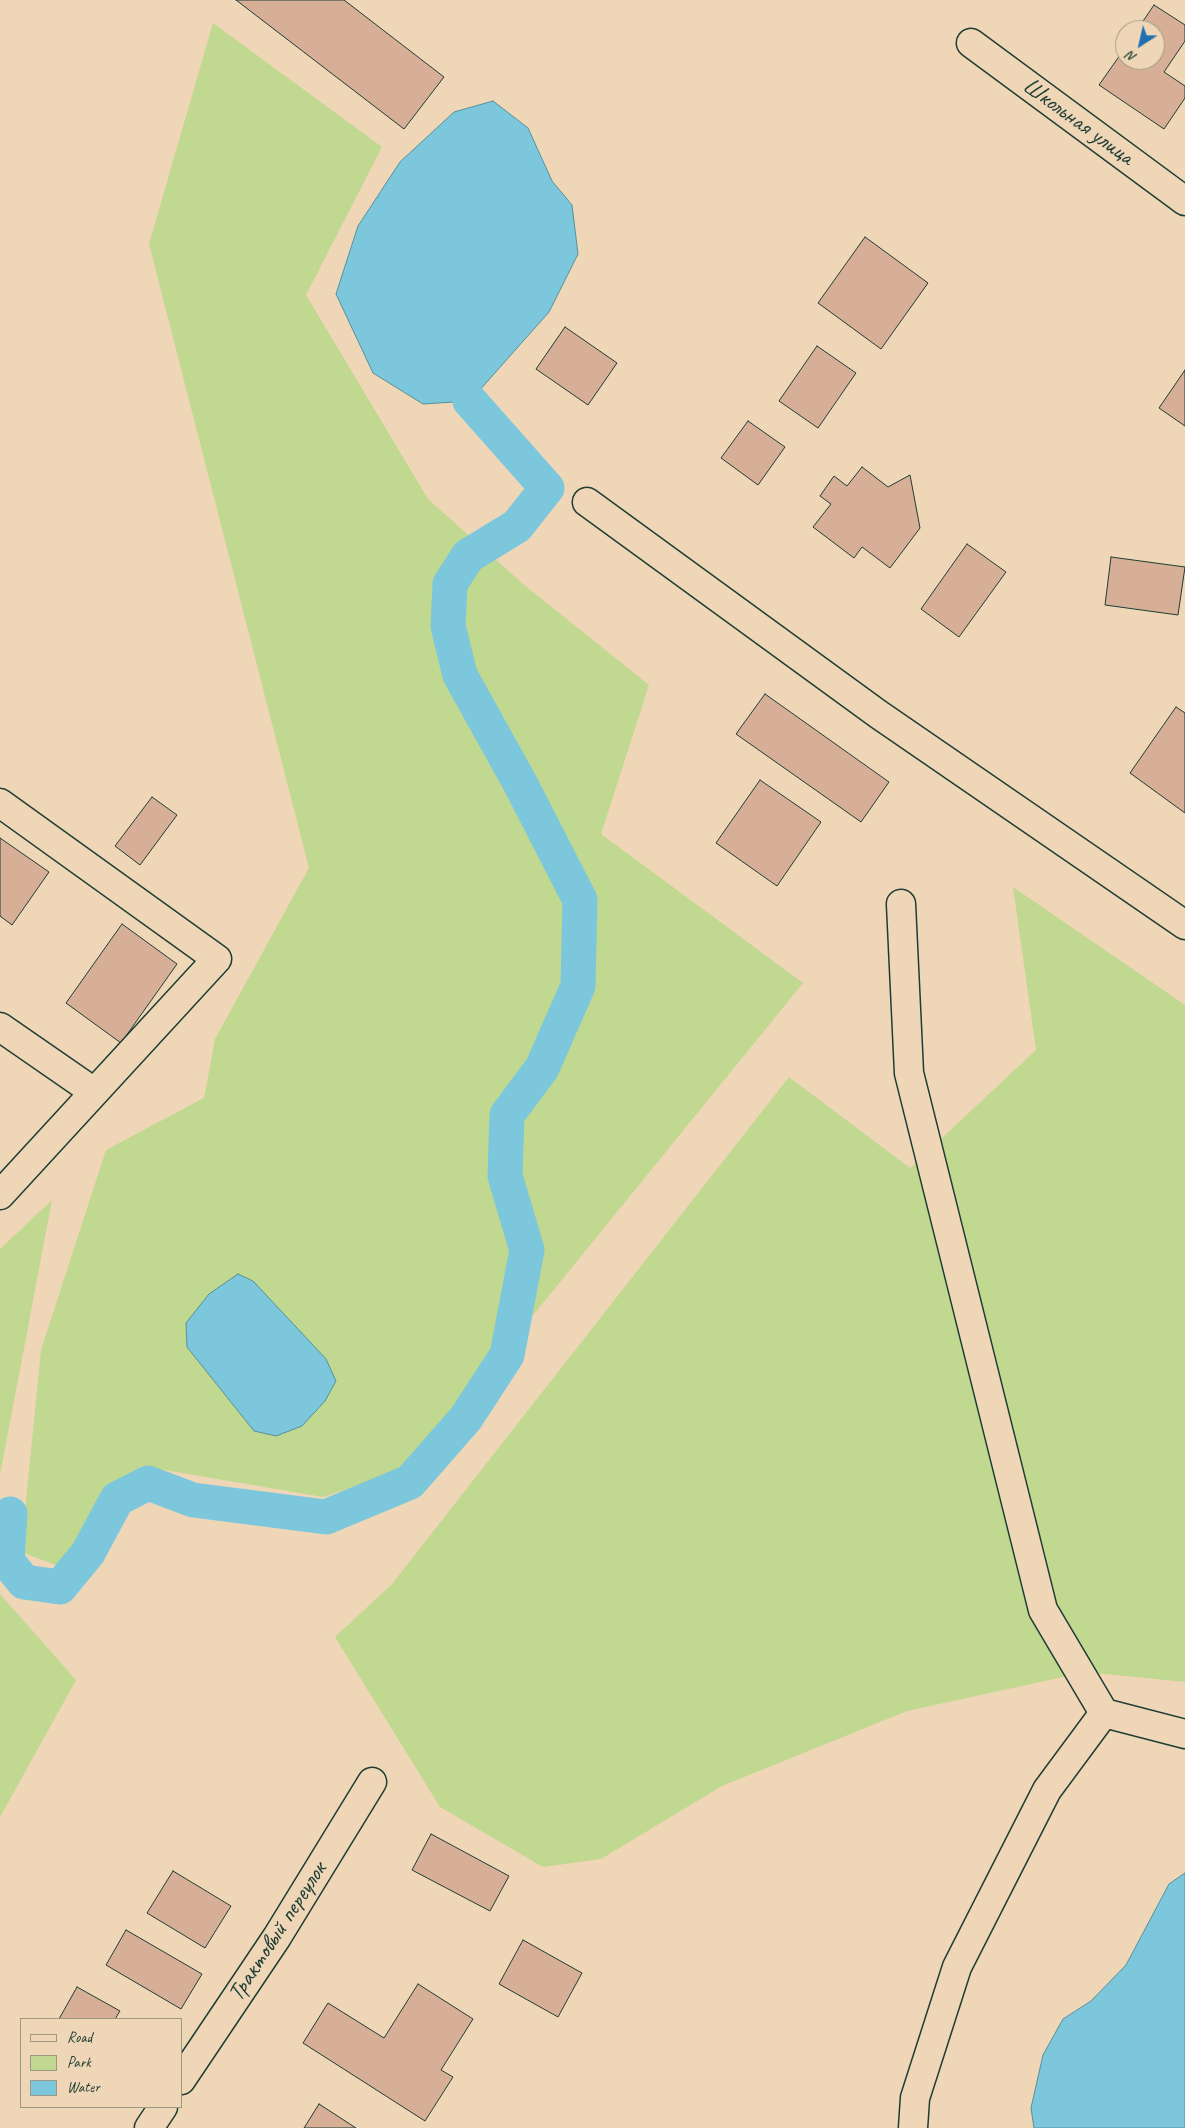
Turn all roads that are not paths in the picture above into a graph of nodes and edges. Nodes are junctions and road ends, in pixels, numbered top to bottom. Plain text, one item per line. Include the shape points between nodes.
1 (971, 43) dead end
2 (1185, 201) edge
3 (587, 502) dead end
4 (0, 803) edge
5 (901, 904) dead end
6 (1185, 925) edge
7 (0, 1027) edge
8 (94, 1092) junction
9 (0, 1195) edge
10 (1104, 1713) junction
11 (1185, 1734) edge
12 (372, 1782) dead end
13 (182, 2078) edge
14 (162, 2108) edge
15 (149, 2128) edge
16 (912, 2128) edge

1 - 2 street, Школьная улица
3 - 6 street via 878,714
4 - 8 street via 217,958
5 - 10 street via 909,1073 1043,1610
7 - 8 street
8 - 9 street
10 - 11 street
10 - 16 street via 1047,1790 956,1967 915,2098
12 - 13 street, Трактовый переулок via 277,1936
14 - 15 street

